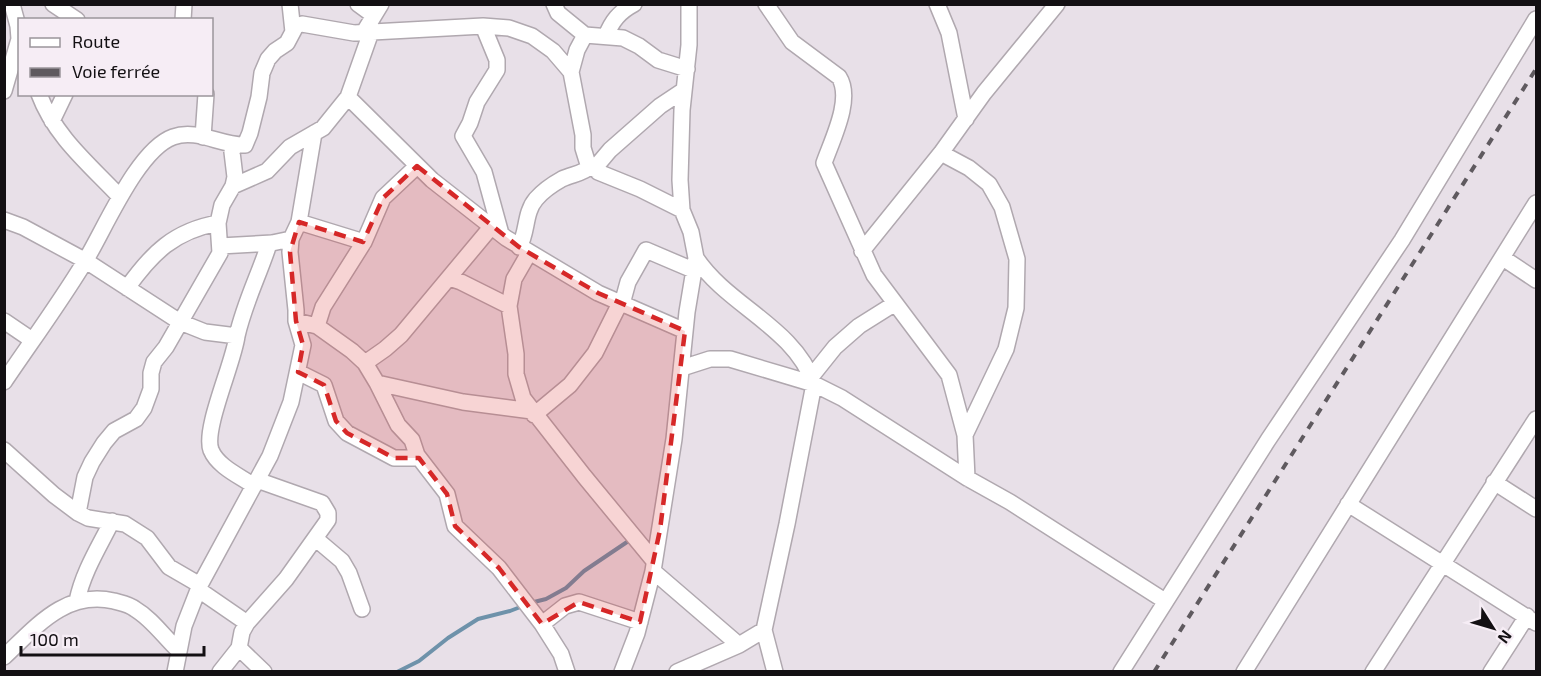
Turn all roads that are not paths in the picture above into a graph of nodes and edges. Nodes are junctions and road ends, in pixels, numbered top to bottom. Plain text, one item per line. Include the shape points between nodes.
1 (12, 4) edge
2 (53, 4) edge
3 (290, 4) edge
4 (358, 4) edge
5 (554, 4) edge
6 (634, 4) edge
7 (689, 4) edge
8 (766, 4) edge
9 (937, 4) edge
10 (1057, 4) edge
11 (377, 10) edge
12 (74, 18) edge
13 (1536, 19) edge
14 (18, 26) edge
15 (483, 26) junction
16 (293, 32) junction
17 (367, 32) junction
18 (585, 35) junction
19 (606, 36) junction
20 (18, 42) edge
21 (687, 69) junction
22 (571, 72) junction
23 (684, 90) junction
24 (4, 91) edge
25 (40, 96) edge
26 (64, 96) edge
27 (206, 96) edge
28 (348, 97) junction
29 (966, 118) junction
30 (52, 121) junction
31 (314, 133) junction
32 (203, 137) junction
33 (235, 145) junction
34 (941, 153) junction
35 (417, 166) junction
36 (593, 167) junction
37 (233, 186) junction
38 (120, 197) junction
39 (1536, 202) edge
40 (682, 210) junction
41 (4, 220) edge
42 (299, 222) junction
43 (218, 223) junction
44 (496, 230) junction
45 (291, 239) junction
46 (364, 242) junction
47 (269, 244) junction
48 (220, 246) junction
49 (524, 250) junction
50 (862, 251) junction
51 (1503, 258) junction
52 (86, 261) junction
53 (694, 264) junction
54 (449, 278) junction
55 (1536, 280) edge
56 (127, 288) junction
57 (621, 304) junction
58 (894, 304) junction
59 (509, 306) junction
60 (4, 321) edge
61 (296, 321) junction
62 (180, 322) junction
63 (317, 326) junction
64 (685, 331) junction
65 (237, 336) junction
66 (32, 340) junction
67 (364, 363) junction
68 (682, 368) junction
69 (298, 372) junction
70 (813, 381) junction
71 (4, 382) edge
72 (377, 383) junction
73 (533, 413) junction
74 (1536, 419) edge
75 (965, 435) junction
76 (4, 450) edge
77 (419, 458) junction
78 (967, 478) junction
79 (1494, 482) junction
80 (256, 483) junction
81 (1348, 504) junction
82 (1536, 509) edge
83 (78, 513) junction
84 (112, 521) junction
85 (316, 539) junction
86 (1442, 563) junction
87 (654, 566) junction
88 (200, 588) junction
89 (77, 601) junction
90 (1165, 602) junction
91 (362, 609) dead end
92 (1532, 620) edge
93 (639, 622) junction
94 (247, 623) junction
95 (542, 624) junction
96 (764, 630) junction
97 (739, 645) junction
98 (239, 648) junction
99 (179, 651) junction
100 (4, 657) edge
101 (175, 672) edge
102 (220, 672) edge
103 (264, 672) edge
104 (567, 672) edge
105 (622, 672) edge
106 (677, 672) edge
107 (775, 672) edge
108 (1121, 672) edge
109 (1244, 672) edge
110 (1373, 672) edge
111 (1491, 672) edge

1 - 14 street
2 - 12 street
3 - 16 street
4 - 11 street
5 - 18 street via 558,13
6 - 19 street via 612,21
7 - 21 street
8 - 50 street via 792,42 844,84 843,109 824,163
9 - 29 street via 948,33
10 - 29 street
11 - 17 street
13 - 90 street via 1402,240
15 - 17 street
15 - 22 street via 509,28 532,36 553,51
15 - 44 street via 497,60 497,70 477,102 463,136 484,172
16 - 17 street via 302,24 342,32
16 - 33 street via 287,43 268,59 250,133 245,145
17 - 28 street
18 - 19 street
18 - 22 street
19 - 21 street via 623,38 658,60
20 - 24 street
21 - 23 street
22 - 36 street via 583,148
23 - 36 street via 660,106
23 - 40 street
25 - 30 street
26 - 30 street
27 - 32 street
28 - 31 street via 323,128
28 - 35 street
29 - 34 street
30 - 38 street via 70,146
31 - 37 street via 290,147 267,171
31 - 42 street
32 - 33 street
32 - 38 street via 181,134 156,148
33 - 37 street
34 - 50 street
34 - 75 street via 989,184 1002,207 1017,259 1016,308 1006,349
35 - 44 street
35 - 46 street via 383,198
36 - 40 street
36 - 49 street via 561,180 535,200 527,220
37 - 43 street via 222,205
38 - 52 street
39 - 51 street
40 - 53 street via 691,232
41 - 52 street
42 - 45 street
42 - 46 street
43 - 48 street
43 - 56 street via 199,226 155,252
44 - 49 street
44 - 54 street
45 - 47 street
45 - 61 street
46 - 63 street via 323,307
47 - 48 street
47 - 65 street
48 - 62 street via 217,260
49 - 57 street
49 - 59 street
50 - 58 street
51 - 55 street
51 - 81 street
52 - 56 street
52 - 66 street
53 - 57 street via 646,250
53 - 64 street
53 - 70 street via 775,330
54 - 59 street
54 - 67 street via 401,335
56 - 62 street
57 - 64 street
57 - 73 street via 570,385
58 - 70 street via 835,346
58 - 75 street via 949,375
59 - 73 street via 516,374 523,398
60 - 66 street
61 - 63 street
61 - 69 street via 303,345
62 - 65 street via 205,332
62 - 83 street via 154,362 144,408 136,419 114,431 92,462
63 - 67 street
64 - 68 street
65 - 80 street via 212,429 211,449 222,464
66 - 71 street
67 - 72 street
68 - 70 street via 710,359 730,359
68 - 87 street
69 - 77 street via 324,385 336,421 347,433 394,458
69 - 80 street via 287,413
70 - 78 street
70 - 96 street
72 - 73 street
72 - 77 street
73 - 87 street
74 - 79 street
75 - 78 street
76 - 83 street
77 - 95 street via 447,494 455,526 499,568
78 - 90 street
79 - 82 street
79 - 86 street
80 - 85 street via 322,503 328,520
80 - 88 street
81 - 86 street
81 - 109 street
83 - 84 street
84 - 88 street via 147,538 169,567
84 - 89 street via 86,570
85 - 91 street via 342,561
85 - 94 street
86 - 92 street
86 - 110 street
87 - 93 street
87 - 97 street
88 - 94 street
88 - 99 street via 184,626
89 - 99 street via 99,598 135,608
89 - 100 street via 46,618
90 - 108 street
92 - 111 street
93 - 95 street via 579,602 565,606
93 - 105 street
94 - 98 street
95 - 104 street
96 - 97 street
96 - 107 street
97 - 106 street
98 - 102 street
98 - 103 street
99 - 101 street

